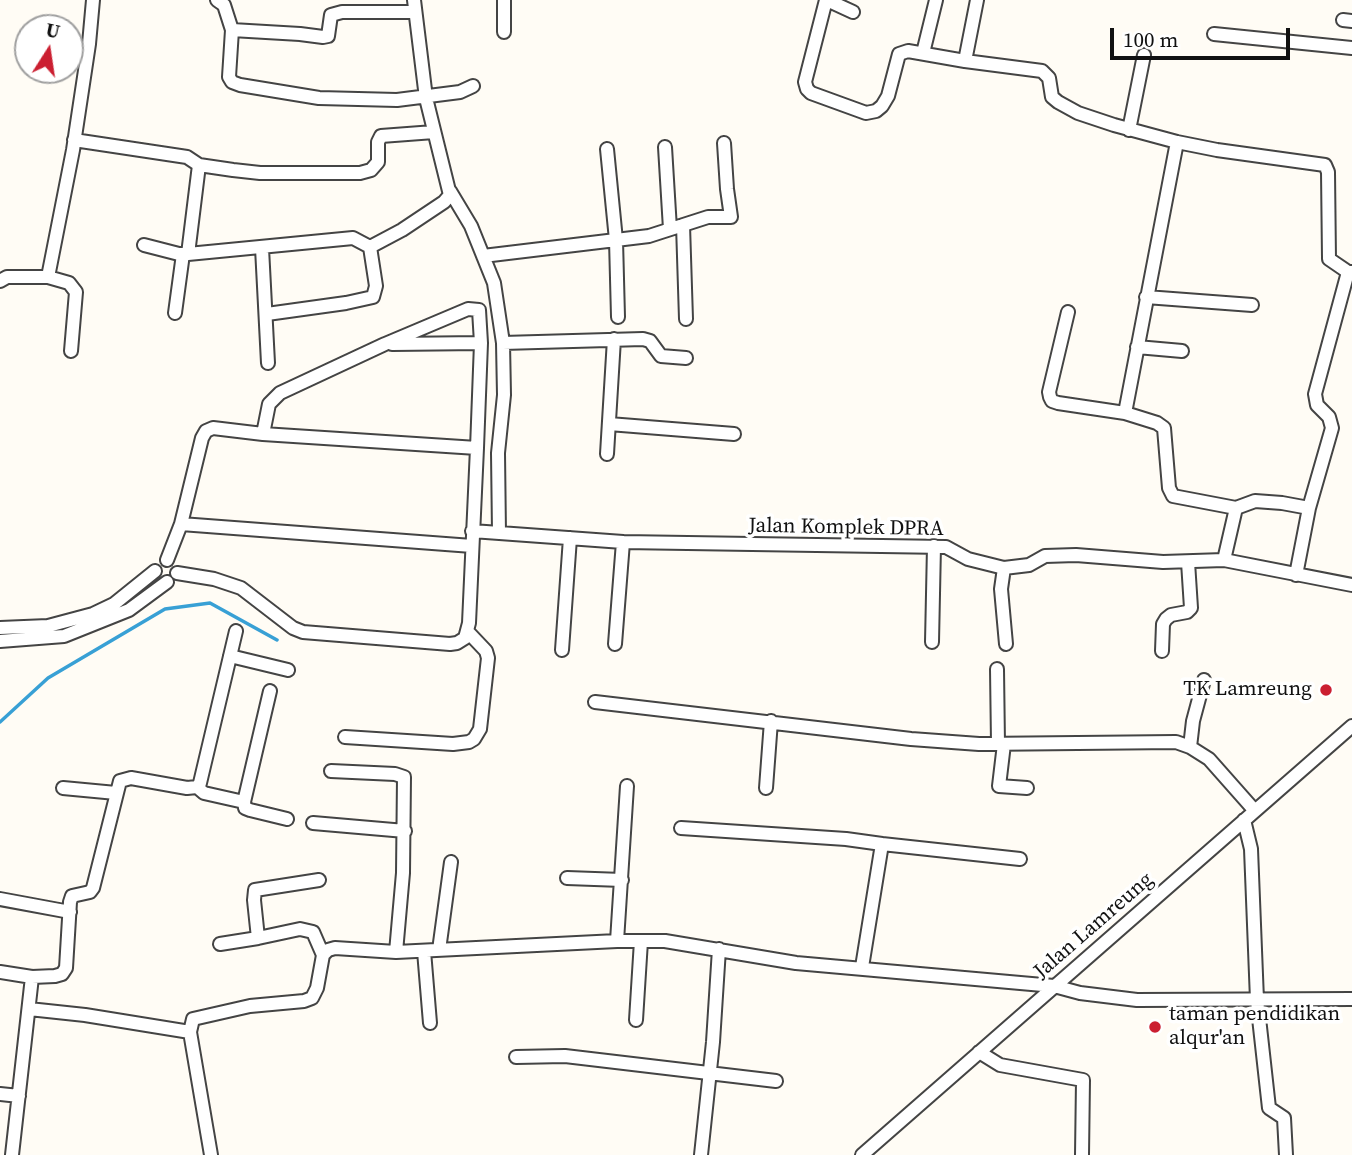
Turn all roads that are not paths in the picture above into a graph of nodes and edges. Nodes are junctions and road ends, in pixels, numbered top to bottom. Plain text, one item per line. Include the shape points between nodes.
1 (93, 0) edge
2 (217, 0) edge
3 (504, 0) edge
4 (826, 0) edge
5 (936, 0) edge
6 (977, 0) edge
7 (415, 6) edge
8 (853, 12) dead end
9 (232, 30) junction
10 (504, 32) dead end
11 (1214, 34) dead end
12 (1352, 48) edge
13 (923, 53) junction
14 (1144, 55) dead end
15 (965, 61) junction
16 (473, 86) dead end
17 (426, 98) junction
18 (1129, 130) junction
19 (434, 132) junction
20 (74, 141) junction
21 (1177, 142) junction
22 (724, 143) dead end
23 (665, 147) dead end
24 (607, 149) dead end
25 (199, 165) junction
26 (450, 191) junction
27 (676, 227) junction
28 (616, 240) junction
29 (144, 245) dead end
30 (370, 247) junction
31 (262, 248) junction
32 (186, 254) junction
33 (483, 257) junction
34 (1350, 272) edge
35 (48, 277) junction
36 (0, 281) edge
37 (1146, 297) junction
38 (1252, 305) dead end
39 (1068, 312) dead end
40 (175, 313) dead end
41 (267, 314) junction
42 (618, 317) dead end
43 (687, 319) dead end
44 (614, 339) junction
45 (481, 343) junction
46 (503, 343) junction
47 (385, 344) junction
48 (1137, 347) junction
49 (71, 351) dead end
50 (1182, 351) dead end
51 (686, 358) dead end
52 (268, 363) dead end
53 (1125, 413) junction
54 (609, 425) junction
55 (263, 434) junction
56 (734, 435) dead end
57 (477, 448) junction
58 (607, 454) dead end
59 (1236, 508) junction
60 (1310, 508) junction
61 (181, 524) junction
62 (472, 531) junction
63 (499, 533) junction
64 (570, 538) junction
65 (623, 542) junction
66 (472, 546) junction
67 (934, 547) junction
68 (167, 560) junction
69 (1224, 560) junction
70 (1188, 562) junction
71 (1004, 568) junction
72 (155, 571) junction
73 (1296, 575) junction
74 (172, 577) junction
75 (1352, 585) edge
76 (236, 631) dead end
77 (468, 632) junction
78 (1, 635) edge
79 (932, 642) dead end
80 (1006, 644) dead end
81 (615, 645) dead end
82 (562, 650) dead end
83 (1162, 651) dead end
84 (230, 656) junction
85 (997, 669) dead end
86 (288, 670) dead end
87 (1204, 680) dead end
88 (270, 691) dead end
89 (595, 702) dead end
90 (771, 721) junction
91 (1352, 726) edge
92 (345, 737) dead end
93 (1001, 744) junction
94 (1190, 747) junction
95 (331, 771) dead end
96 (627, 786) dead end
97 (197, 787) junction
98 (63, 788) dead end
99 (766, 788) dead end
100 (1027, 788) dead end
101 (116, 793) junction
102 (244, 802) junction
103 (1255, 811) junction
104 (287, 819) dead end
105 (1244, 820) junction
106 (313, 823) dead end
107 (681, 828) dead end
108 (405, 831) junction
109 (882, 844) junction
110 (1020, 859) dead end
111 (451, 862) dead end
112 (568, 878) dead end
113 (320, 880) dead end
114 (622, 880) junction
115 (0, 899) edge
116 (70, 912) junction
117 (258, 938) junction
118 (617, 941) junction
119 (640, 941) junction
120 (220, 944) dead end
121 (719, 949) junction
122 (439, 950) junction
123 (396, 951) junction
124 (424, 951) junction
125 (323, 955) junction
126 (862, 967) junction
127 (0, 972) edge
128 (32, 977) junction
129 (1054, 986) junction
130 (1352, 999) edge
131 (1257, 1000) junction
132 (29, 1009) junction
133 (636, 1020) dead end
134 (430, 1023) dead end
135 (190, 1032) junction
136 (979, 1052) junction
137 (516, 1057) dead end
138 (710, 1075) junction
139 (776, 1081) dead end
140 (0, 1094) edge
141 (19, 1096) junction
142 (12, 1155) edge
143 (211, 1155) edge
144 (701, 1155) edge
145 (862, 1155) edge
146 (1082, 1155) edge
147 (1286, 1155) edge

1 - 20 street
2 - 9 street via 224,5
3 - 10 street
4 - 8 street
4 - 13 street via 806,82 811,93 866,113 876,111 888,96 900,54
5 - 13 street
6 - 15 street
7 - 9 street via 331,15 328,36 323,37
7 - 17 street
9 - 17 street via 232,82 318,98
11 - 12 street
13 - 15 street
14 - 18 street
15 - 18 street via 1042,71 1051,82 1052,97 1065,107
16 - 17 street
17 - 19 street
18 - 21 street
19 - 25 street via 381,136 378,162 360,173 260,173
19 - 26 street
20 - 25 street via 187,157
20 - 35 street
21 - 34 street via 1325,165 1329,259
21 - 37 street
22 - 27 street via 731,216 708,217
23 - 27 street
24 - 28 street
25 - 32 street
26 - 30 street via 444,202
26 - 33 street
27 - 28 street
27 - 43 street
28 - 33 street
28 - 42 street
29 - 32 street
30 - 31 street via 353,238
30 - 41 street via 376,286 373,297
31 - 32 street
31 - 41 street
32 - 40 street
33 - 46 street via 494,283
34 - 60 street via 1315,394 1332,428
35 - 36 street
35 - 49 street via 69,283 76,292
37 - 38 street
37 - 48 street
39 - 53 street via 1050,397 1058,403
41 - 52 street
44 - 46 street
44 - 51 street via 643,339 661,356
44 - 54 street
45 - 47 street
45 - 47 street via 481,313 471,308
45 - 57 street
46 - 63 street
47 - 55 street via 280,393 269,404
48 - 50 street
48 - 53 street
53 - 59 street via 1164,428 1173,496
54 - 56 street
54 - 58 street
55 - 57 street
55 - 61 street via 206,431
57 - 62 street
59 - 60 street via 1255,501
59 - 69 street
60 - 73 street
61 - 66 street
61 - 68 street
62 - 63 street, Jalan Komplek DPRA
62 - 66 street
63 - 64 street, Jalan Komplek DPRA
64 - 65 street, Jalan Komplek DPRA
64 - 82 street
65 - 67 street, Jalan Komplek DPRA
65 - 81 street
66 - 77 street
67 - 71 street, Jalan Komplek DPRA
67 - 79 street
68 - 72 street
68 - 74 street via 176,566
69 - 70 street, Jalan Komplek DPRA
69 - 73 street, Jalan Komplek DPRA
70 - 71 street, Jalan Komplek DPRA via 1045,556 1029,565
70 - 83 street via 1191,608 1166,619
71 - 80 street via 1001,589
72 - 74 street via 158,577
72 - 78 street via 114,604 93,614
73 - 75 street, Jalan Komplek DPRA
74 - 77 street via 214,579 241,588 303,632 450,644 461,641
74 - 78 street via 129,610 64,636
76 - 84 street
77 - 92 street via 488,658 480,729 474,739 453,744
84 - 86 street
84 - 97 street
85 - 93 street
87 - 94 street
88 - 102 street
89 - 90 street
90 - 93 street via 911,739
90 - 99 street
91 - 103 street, Jalan Lamreung
93 - 94 street via 1176,742
93 - 100 street via 999,786
94 - 103 street via 1209,759
95 - 108 street via 404,777
96 - 114 street
97 - 101 street via 127,778 120,781
97 - 102 street via 204,793
98 - 101 street
101 - 116 street via 93,888 71,897
102 - 104 street via 250,810
103 - 105 street, Jalan Lamreung
105 - 129 street, Jalan Lamreung
105 - 131 street via 1251,849
106 - 108 street
107 - 109 street
108 - 123 street
109 - 110 street
109 - 126 street
111 - 122 street
112 - 114 street
113 - 117 street via 255,890
114 - 118 street
115 - 116 street
116 - 128 street via 64,971
117 - 120 street
117 - 125 street via 300,929 313,932
118 - 119 street
118 - 122 street
119 - 121 street
119 - 133 street
121 - 126 street via 807,964
121 - 138 street
122 - 124 street
123 - 124 street
123 - 125 street via 335,947
124 - 134 street
125 - 135 street via 312,998 196,1017
126 - 129 street
127 - 128 street
128 - 132 street
129 - 131 street via 1137,1000
129 - 136 street, Jalan Lamreung
130 - 131 street
131 - 147 street via 1269,1108 1284,1118
132 - 135 street
132 - 141 street
135 - 143 street
136 - 145 street, Jalan Lamreung
136 - 146 street via 1000,1065 1083,1080
137 - 138 street via 565,1056
138 - 139 street
138 - 144 street
140 - 141 street
141 - 142 street

